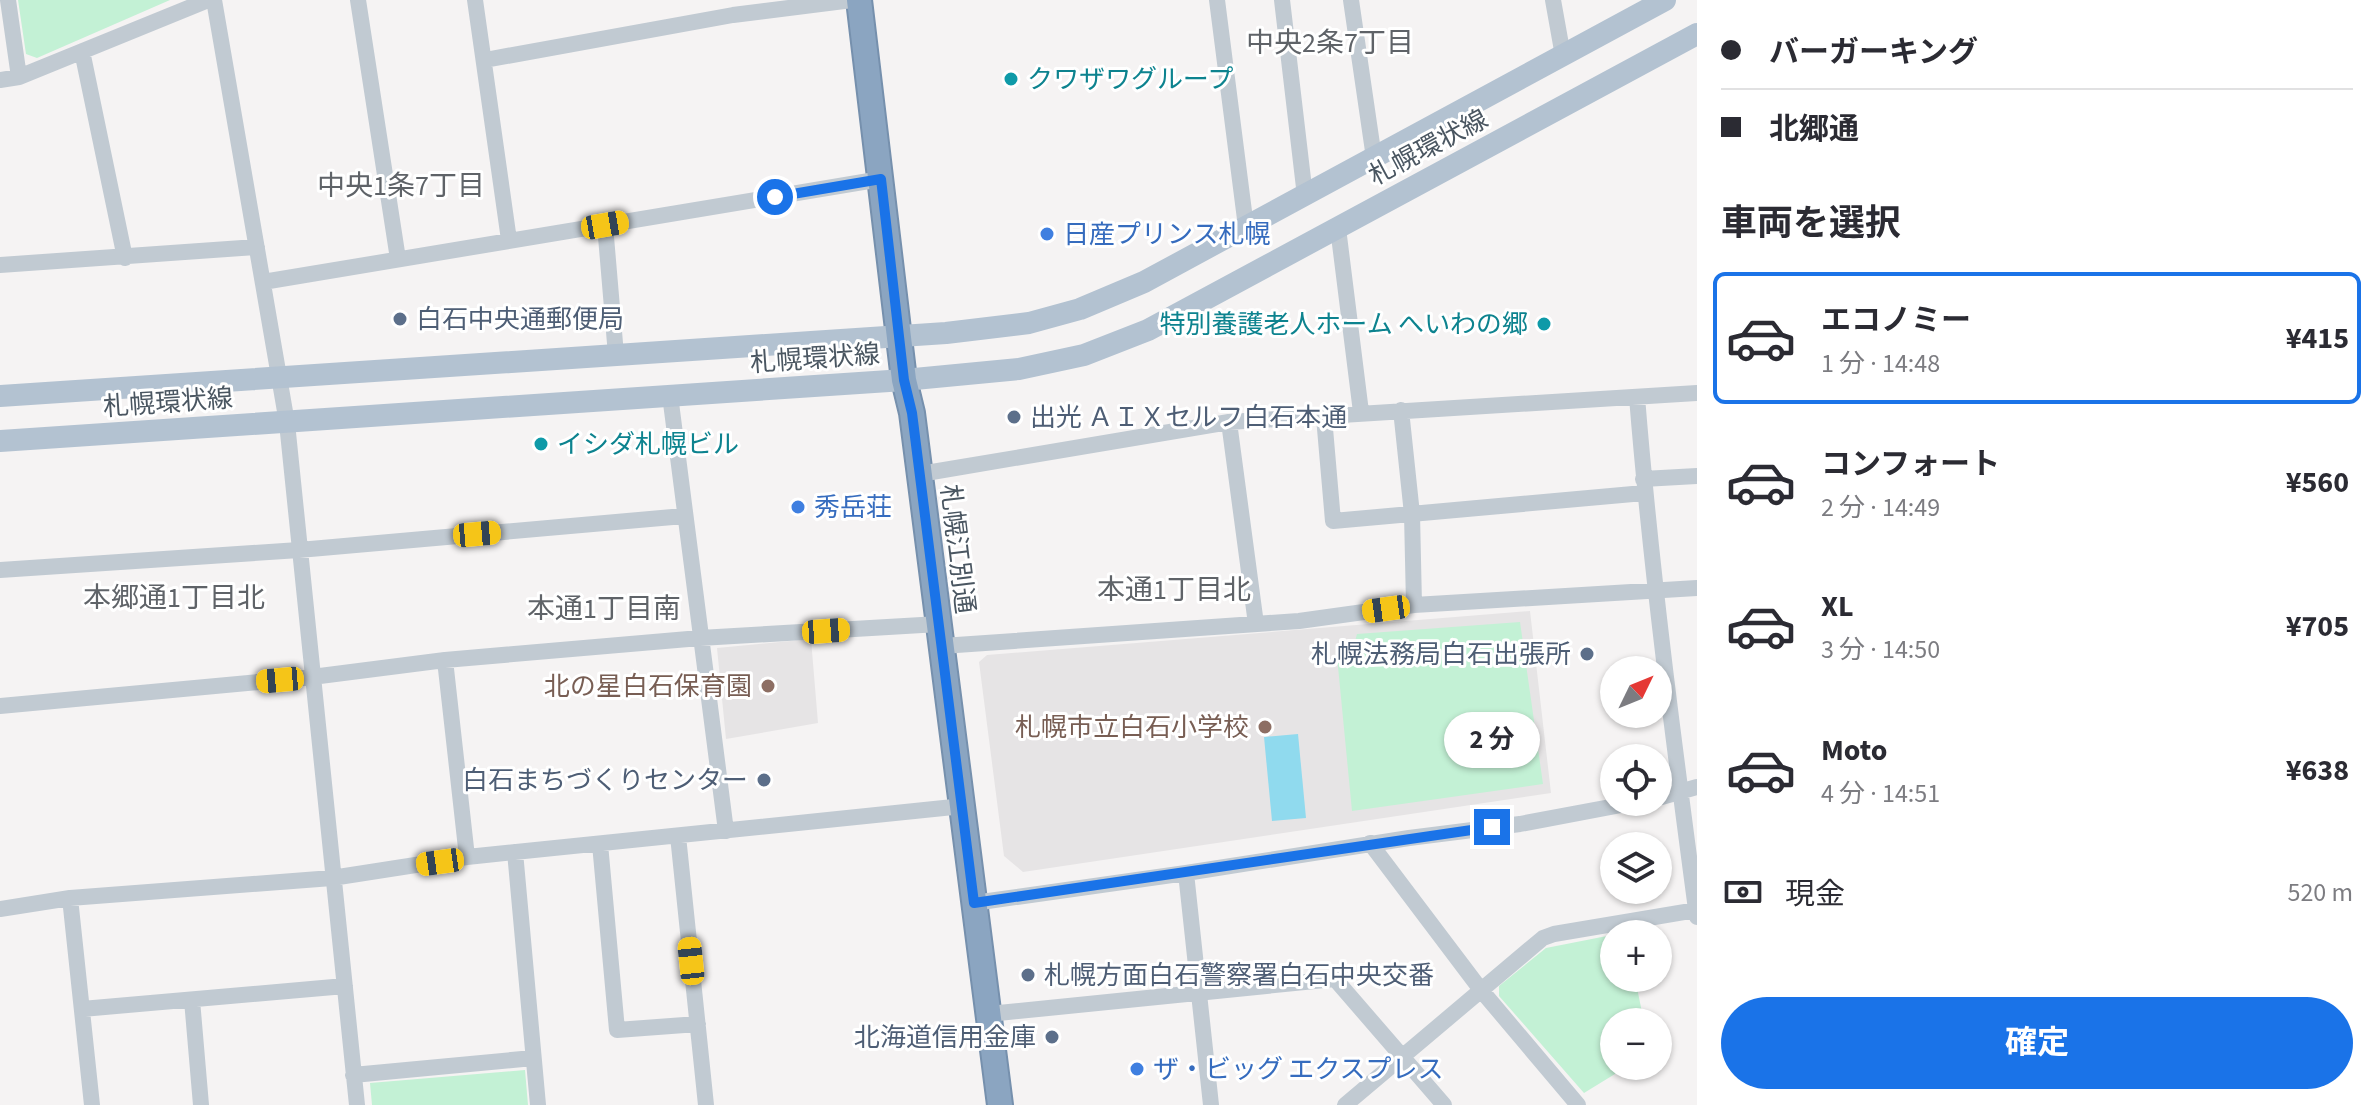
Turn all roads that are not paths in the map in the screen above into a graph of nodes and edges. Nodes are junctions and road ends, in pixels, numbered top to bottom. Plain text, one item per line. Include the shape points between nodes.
1 (8, 0) edge
2 (211, 0) edge
3 (358, 0) edge
4 (475, 0) edge
5 (852, 0) edge
6 (859, 0) edge
7 (1217, 0) edge
8 (1282, 0) edge
9 (1351, 0) edge
10 (1553, 0) edge
11 (1665, 0) edge
12 (1697, 34) edge
13 (82, 51) junction
14 (1563, 56) junction
15 (485, 60) junction
16 (19, 77) junction
17 (0, 80) edge
18 (1374, 158) junction
19 (881, 179) junction
20 (1305, 196) junction
21 (605, 225) junction
22 (1246, 227) junction
23 (1338, 228) junction
24 (509, 240) junction
25 (257, 247) junction
26 (125, 258) junction
27 (398, 259) junction
28 (0, 265) edge
29 (263, 282) junction
30 (899, 335) junction
31 (616, 355) junction
32 (280, 378) junction
33 (904, 380) junction
34 (1697, 393) edge
35 (670, 395) junction
36 (0, 396) edge
37 (1637, 397) junction
38 (1401, 410) junction
39 (1361, 412) junction
40 (1324, 417) junction
41 (1229, 422) junction
42 (287, 423) junction
43 (0, 441) edge
44 (920, 474) junction
45 (1697, 476) edge
46 (1644, 486) junction
47 (1412, 514) junction
48 (684, 516) junction
49 (299, 550) junction
50 (0, 570) edge
51 (1697, 588) edge
52 (1656, 591) junction
53 (1414, 605) junction
54 (1256, 624) junction
55 (941, 635) junction
56 (700, 638) junction
57 (445, 660) junction
58 (312, 677) junction
59 (0, 706) edge
60 (1697, 787) edge
61 (1680, 794) junction
62 (1672, 795) edge
63 (963, 806) junction
64 (1600, 809) edge
65 (726, 831) junction
66 (678, 836) junction
67 (1370, 843) junction
68 (600, 844) junction
69 (515, 852) junction
70 (467, 857) junction
71 (1186, 873) junction
72 (332, 878) junction
73 (70, 898) junction
74 (974, 903) junction
75 (0, 909) edge
76 (1697, 910) edge
77 (1697, 917) edge
78 (345, 986) junction
79 (1481, 990) junction
80 (1200, 993) junction
81 (192, 1000) junction
82 (82, 1009) junction
83 (989, 1014) junction
84 (698, 1024) junction
85 (1402, 1055) junction
86 (533, 1058) junction
87 (353, 1075) junction
88 (92, 1105) edge
89 (201, 1105) edge
90 (357, 1105) edge
91 (538, 1105) edge
92 (706, 1105) edge
93 (1000, 1105) edge
94 (1211, 1105) edge
95 (1345, 1105) edge
96 (1444, 1105) edge
97 (1578, 1105) edge

1 - 16 street
2 - 13 street
2 - 25 street
3 - 27 street
4 - 15 street
5 - 15 street via 733,15
6 - 19 highway, 札幌江別通
7 - 22 street
8 - 20 street
9 - 18 street
10 - 14 street
11 - 14 main road, 札幌環状線
12 - 23 main road, 札幌環状線
13 - 16 street
13 - 26 street
14 - 18 main road, 札幌環状線
15 - 24 street
16 - 17 street
18 - 20 main road, 札幌環状線
19 - 21 street
19 - 30 highway, 札幌江別通
20 - 22 main road, 札幌環状線
21 - 24 street
21 - 31 street
22 - 30 main road, 札幌環状線 via 1144,282 1080,309 1029,323
23 - 33 main road, 札幌環状線 via 1148,330 1084,355 1019,369
23 - 39 street
24 - 27 street
25 - 26 street
25 - 29 street
26 - 28 street
27 - 29 street
29 - 32 street
30 - 31 main road, 札幌環状線
30 - 33 highway, 札幌江別通
31 - 32 main road, 札幌環状線
32 - 36 main road, 札幌環状線
32 - 42 street
33 - 35 main road, 札幌環状線
33 - 44 highway, 札幌江別通
34 - 37 street
35 - 42 main road, 札幌環状線
35 - 48 street
37 - 38 street
37 - 46 street
38 - 39 street
38 - 47 street
39 - 40 street
40 - 41 street
40 - 47 street via 1333,521
41 - 44 street
41 - 54 street
42 - 43 main road, 札幌環状線
42 - 49 street
44 - 55 highway, 札幌江別通
45 - 46 street
46 - 47 street
46 - 52 street
47 - 53 street
48 - 49 street
48 - 56 street
49 - 50 street
49 - 58 street
51 - 52 street
52 - 53 street
52 - 61 street
53 - 54 street
54 - 55 street
55 - 56 street
55 - 63 highway, 札幌江別通
56 - 57 street
56 - 65 street
57 - 58 street
57 - 70 street
58 - 59 street
58 - 72 street
60 - 61 street
61 - 62 street
61 - 76 street
63 - 65 street
63 - 74 highway, 札幌江別通
64 - 67 street
65 - 66 street
66 - 68 street
66 - 84 street
67 - 71 street
67 - 79 street
68 - 69 street
68 - 84 street via 617,1030
69 - 70 street
69 - 86 street
70 - 72 street
71 - 74 street
71 - 80 street
72 - 73 street
72 - 78 street
73 - 75 street
73 - 82 street
74 - 83 highway, 札幌江別通
76 - 77 street
76 - 79 street via 1543,938
78 - 81 street
78 - 87 street
79 - 85 street
79 - 97 street
80 - 83 street
80 - 85 street via 1335,979
80 - 94 street
81 - 82 street
81 - 89 street
82 - 88 street
83 - 93 highway, 札幌江別通
84 - 92 street
85 - 95 street
85 - 96 street
86 - 87 street
86 - 91 street
87 - 90 street

